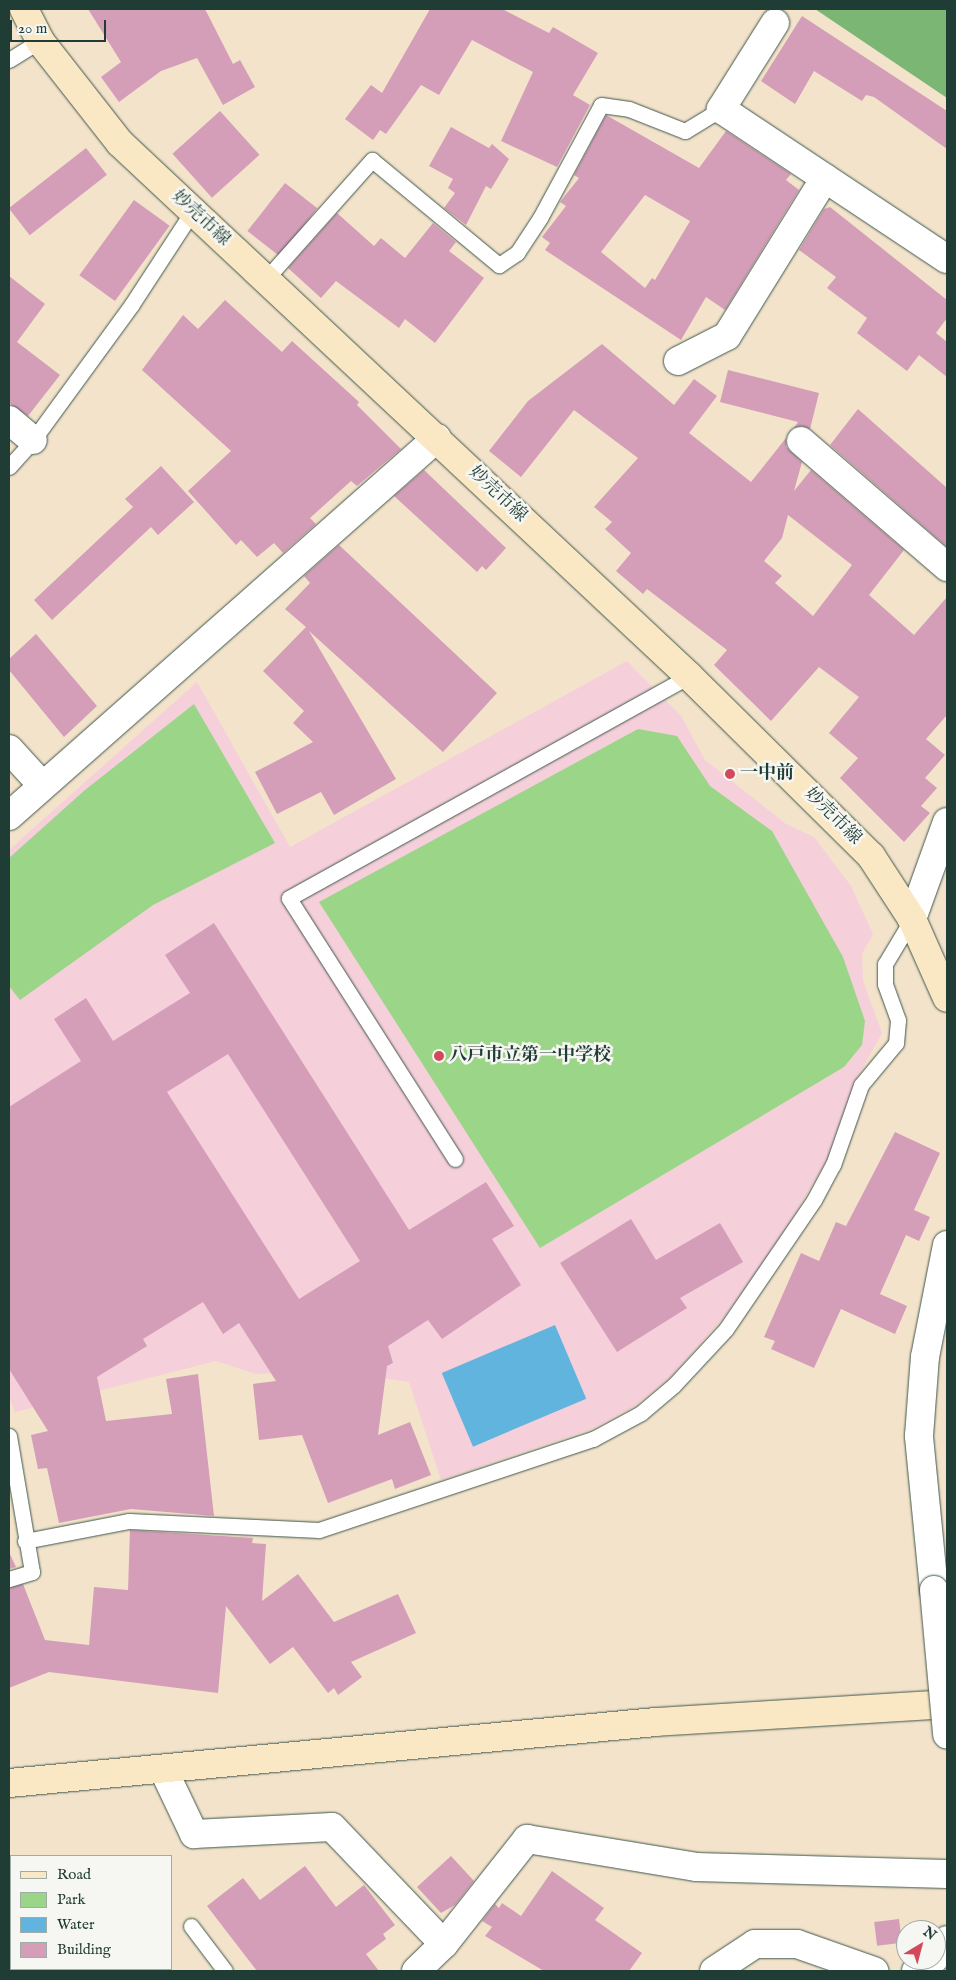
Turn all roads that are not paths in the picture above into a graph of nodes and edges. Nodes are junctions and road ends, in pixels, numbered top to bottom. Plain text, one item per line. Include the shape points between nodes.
1 (24, 9) edge
2 (775, 23) dead end
3 (40, 40) junction
4 (9, 60) edge
5 (722, 109) junction
6 (825, 178) junction
7 (192, 212) junction
8 (947, 259) edge
9 (265, 280) junction
10 (678, 361) dead end
11 (9, 420) edge
12 (437, 438) junction
13 (33, 440) junction
14 (801, 441) dead end
15 (9, 467) edge
16 (947, 567) edge
17 (689, 676) junction
18 (9, 749) edge
19 (42, 785) junction
20 (9, 816) edge
21 (947, 822) edge
22 (912, 919) junction
23 (947, 998) edge
24 (455, 1160) dead end
25 (947, 1245) edge
26 (9, 1436) edge
27 (25, 1541) junction
28 (9, 1579) edge
29 (947, 1704) edge
30 (947, 1734) edge
31 (164, 1771) junction
32 (9, 1783) edge
33 (947, 1874) edge
34 (191, 1926) dead end
35 (444, 1944) junction
36 (225, 1971) edge
37 (416, 1971) edge
38 (714, 1971) edge
39 (874, 1971) edge

1 - 3 main road, 妙売市線
2 - 5 street
3 - 4 lane
3 - 7 main road, 妙売市線 via 120,143
5 - 6 street
5 - 9 lane via 685,131 629,108 601,105 540,218 517,253 499,265 372,160
6 - 8 street
6 - 10 street via 727,336
7 - 9 main road, 妙売市線
7 - 13 lane
9 - 12 main road, 妙売市線
11 - 13 street
12 - 17 main road, 妙売市線
12 - 19 street
13 - 15 lane
14 - 16 street
17 - 22 main road, 妙売市線 via 871,856
17 - 24 lane via 289,898
18 - 19 street
19 - 20 street
21 - 22 street
22 - 23 main road, 妙売市線
22 - 27 lane via 885,964 885,984 898,1020 896,1043 862,1085 833,1165 814,1200 726,1329 641,1413 593,1439 319,1530 130,1520
25 - 30 street, bridge via 925,1357 919,1436
26 - 27 lane
27 - 28 lane via 32,1572
29 - 31 main road via 655,1722
31 - 32 main road
31 - 35 street via 194,1834 332,1827
33 - 35 street via 696,1867 527,1839
34 - 36 lane
35 - 37 street
38 - 39 street via 755,1944 797,1944

